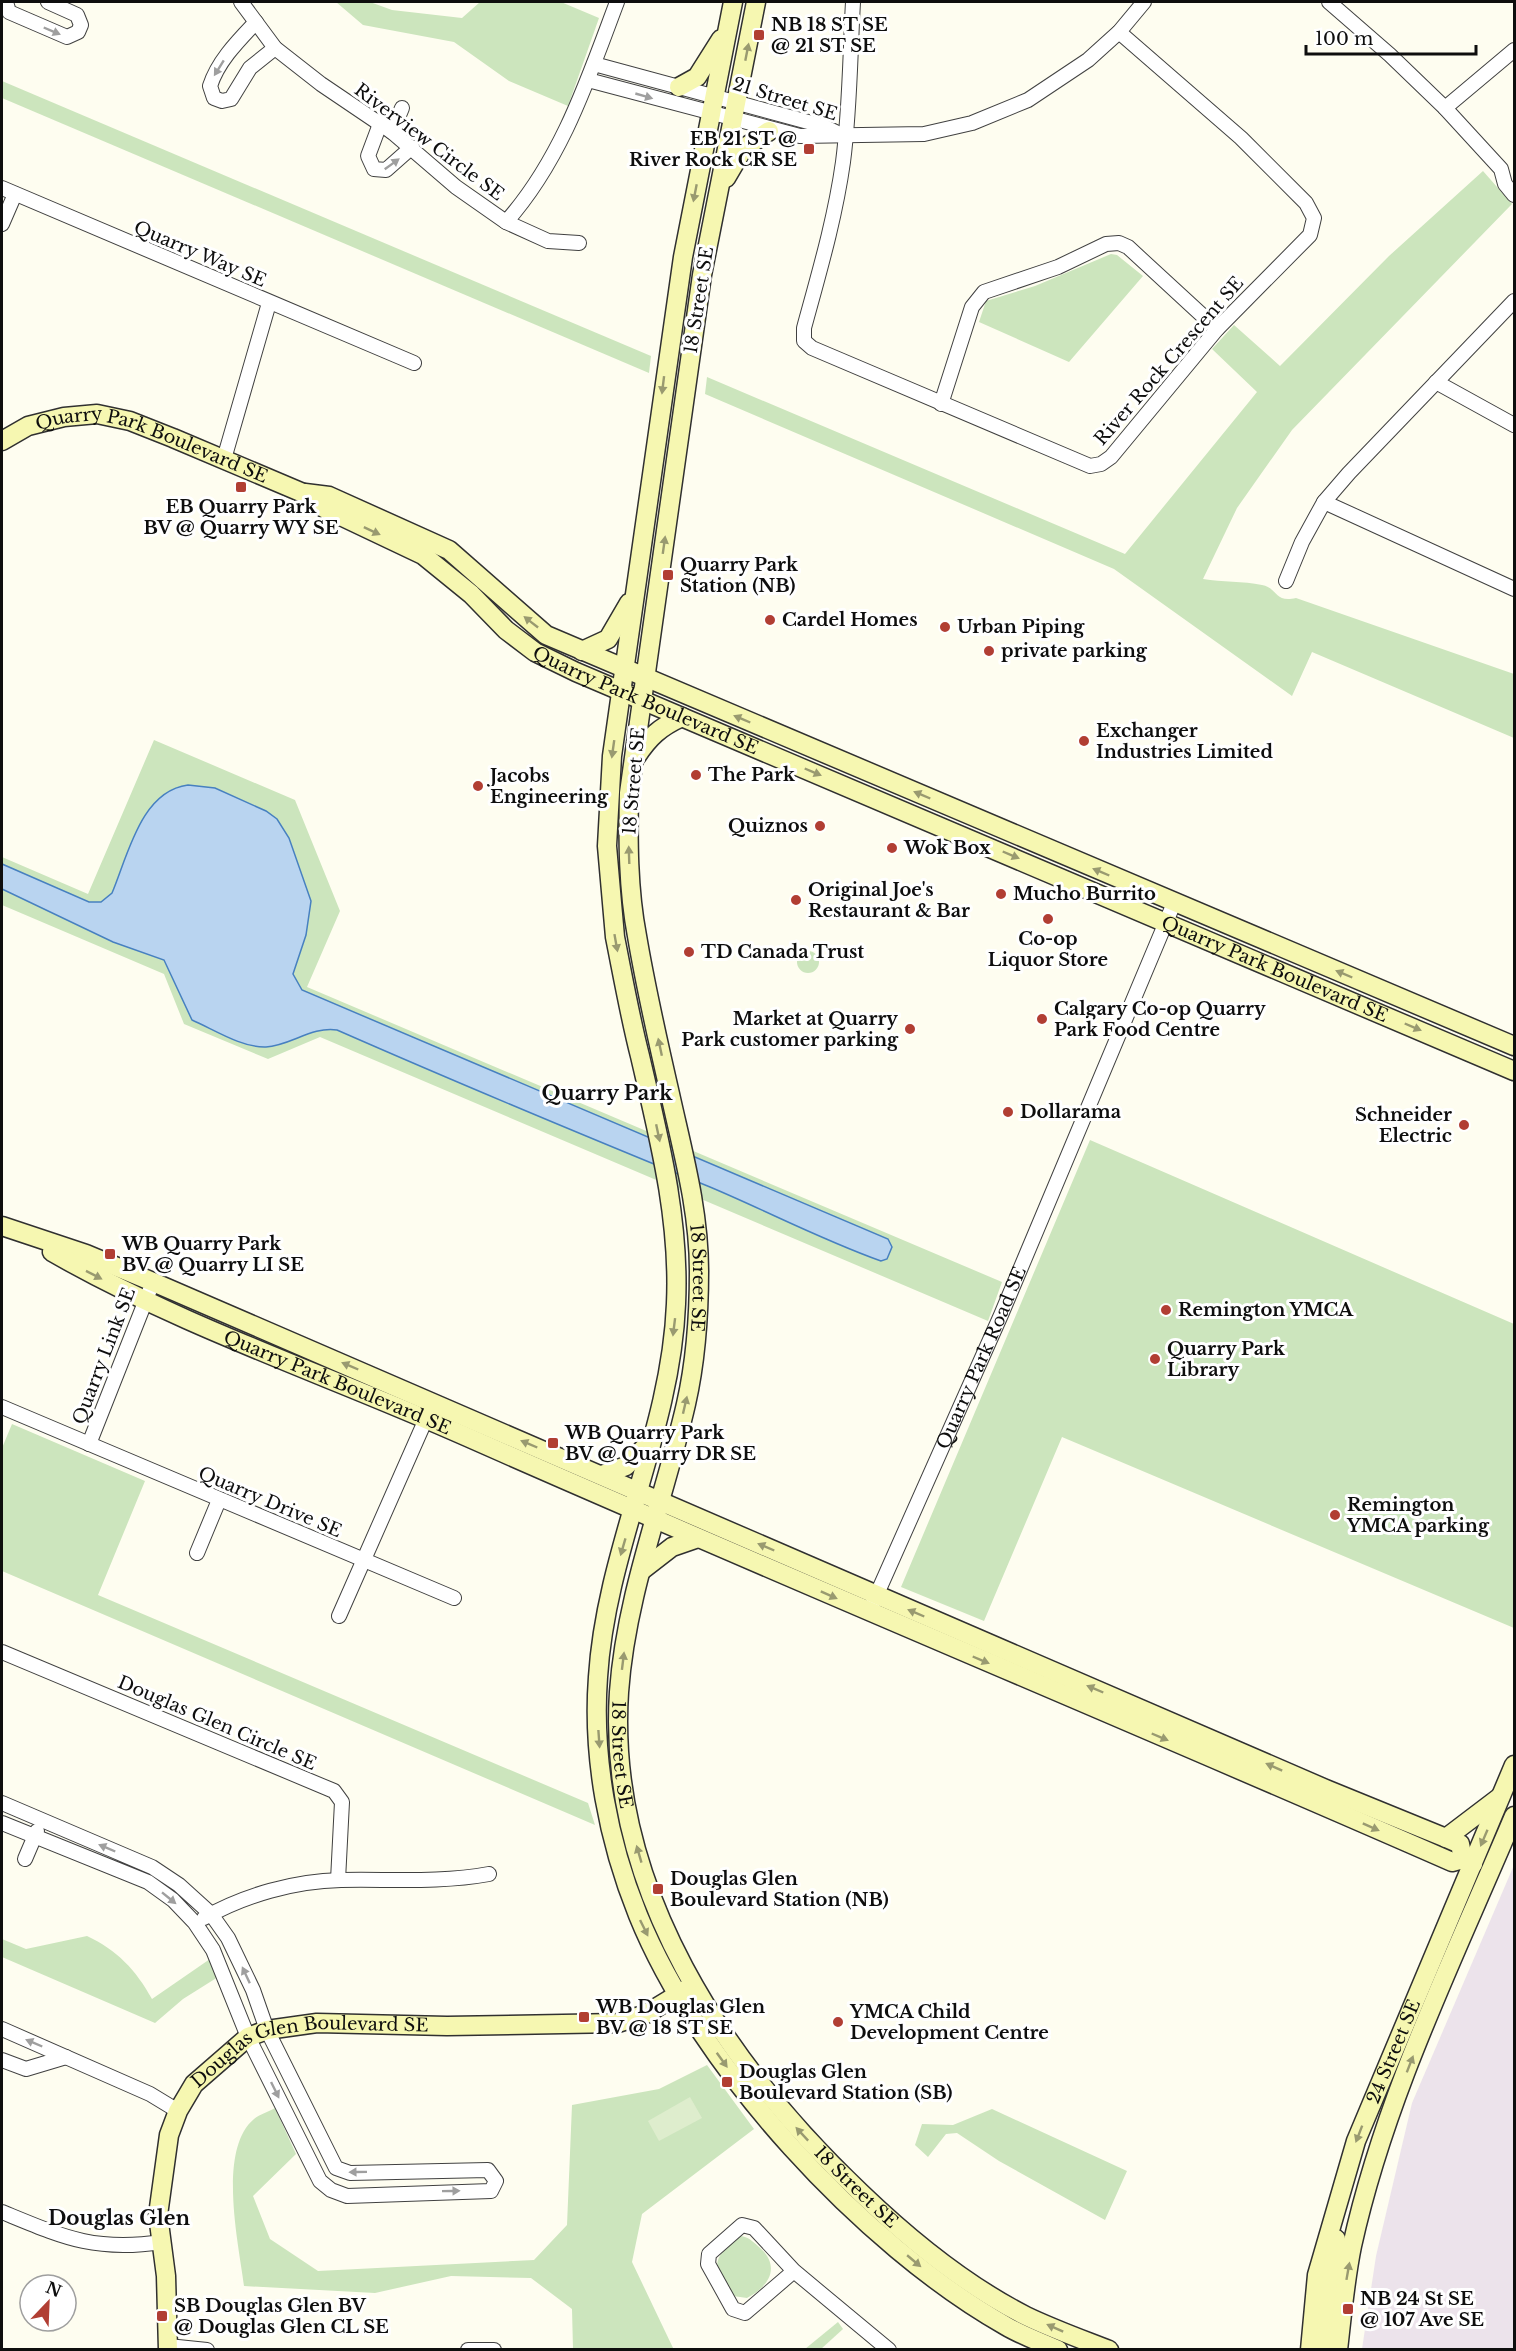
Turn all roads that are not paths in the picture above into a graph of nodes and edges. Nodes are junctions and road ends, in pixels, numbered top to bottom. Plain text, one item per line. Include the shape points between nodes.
1 (6, 2) edge
2 (48, 2) edge
3 (241, 2) edge
4 (617, 2) edge
5 (733, 2) edge
6 (756, 2) edge
7 (853, 2) edge
8 (1144, 2) edge
9 (1329, 2) edge
10 (256, 22) junction
11 (729, 24) junction
12 (1119, 32) junction
13 (275, 48) junction
14 (1515, 50) edge
15 (594, 64) junction
16 (588, 80) junction
17 (679, 87) junction
18 (714, 96) junction
19 (736, 102) junction
20 (402, 108) dead end
21 (1445, 108) junction
22 (711, 115) junction
23 (732, 120) junction
24 (380, 124) junction
25 (769, 130) junction
26 (393, 132) junction
27 (846, 136) junction
28 (412, 147) junction
29 (1501, 169) junction
30 (1515, 176) edge
31 (2, 188) edge
32 (718, 193) junction
33 (15, 194) junction
34 (1515, 195) edge
35 (506, 222) junction
36 (2, 224) edge
37 (579, 243) dead end
38 (1515, 301) edge
39 (269, 303) junction
40 (1217, 329) junction
41 (414, 363) dead end
42 (1436, 382) junction
43 (941, 404) junction
44 (1515, 425) edge
45 (2, 441) edge
46 (224, 459) junction
47 (303, 493) junction
48 (1324, 502) junction
49 (1287, 581) dead end
50 (637, 586) junction
51 (1515, 589) edge
52 (582, 651) junction
53 (625, 669) junction
54 (646, 678) junction
55 (622, 691) junction
56 (642, 700) junction
57 (682, 717) junction
58 (633, 761) junction
59 (1174, 903) junction
60 (1166, 922) junction
61 (1515, 1046) edge
62 (1515, 1071) edge
63 (2, 1226) edge
64 (25, 1236) junction
65 (153, 1282) junction
66 (145, 1301) junction
67 (2, 1407) edge
68 (430, 1410) junction
69 (653, 1438) junction
70 (89, 1444) junction
71 (602, 1475) junction
72 (638, 1490) junction
73 (219, 1500) junction
74 (634, 1510) junction
75 (658, 1510) junction
76 (698, 1538) junction
77 (197, 1553) dead end
78 (363, 1562) junction
79 (640, 1571) junction
80 (876, 1595) junction
81 (454, 1598) dead end
82 (869, 1613) junction
83 (339, 1616) dead end
84 (2, 1652) edge
85 (1119, 1700) junction
86 (1111, 1717) junction
87 (1515, 1765) edge
88 (1502, 1796) junction
89 (2, 1803) edge
90 (1515, 1816) edge
91 (42, 1820) junction
92 (2, 1823) edge
93 (34, 1837) junction
94 (1446, 1838) junction
95 (25, 1859) dead end
96 (1468, 1861) junction
97 (489, 1874) dead end
98 (338, 1880) junction
99 (212, 1914) junction
100 (195, 1923) junction
101 (693, 1985) junction
102 (677, 1994) junction
103 (2, 2029) edge
104 (267, 2030) junction
105 (248, 2037) junction
106 (66, 2057) junction
107 (2, 2060) edge
108 (178, 2111) junction
109 (336, 2168) junction
110 (417, 2170) junction
111 (320, 2181) junction
112 (418, 2192) junction
113 (2, 2212) edge
114 (162, 2242) junction
115 (795, 2271) junction
116 (1311, 2347) edge
117 (168, 2348) edge
118 (207, 2349) edge
119 (469, 2349) edge
120 (494, 2349) edge
121 (889, 2349) edge
122 (1058, 2349) edge
123 (1109, 2349) edge
124 (1338, 2349) edge

1 -> 2 street via 9,12 18,17 67,37 78,32 81,25 77,15
3 - 10 street, Riverview Circle SE
4 - 15 street, Riverview Circle SE
5 - 11 main road, 18 Street SE
19 -> 6 main road, 18 Street SE
7 - 27 street
8 - 12 street, 21 Street SE
9 - 21 street
10 - 13 street, Riverview Circle SE
10 -> 13 street via 216,71 210,86 214,98 231,99 250,68
11 - 17 main road via 704,69
11 - 18 main road, 18 Street SE
12 - 27 street, 21 Street SE via 1088,60 1028,100 972,123 906,136
12 - 40 street, River Rock Crescent SE via 1241,138 1306,203 1314,218 1310,235
13 - 24 street, Riverview Circle SE
14 - 21 street
15 - 16 street, Riverview Circle SE
15 - 17 street
16 -> 22 street
16 - 35 street, Riverview Circle SE via 555,153
17 - 18 street
18 - 19 street, 21 Street SE
18 - 22 main road, 18 Street SE
19 - 23 main road, 18 Street SE
19 - 27 street, 21 Street SE via 824,126
20 - 26 street
21 - 29 street
22 - 23 street, 21 Street SE
22 -> 50 main road, 18 Street SE via 665,369
23 - 25 street, 21 Street SE
23 - 32 main road, 18 Street SE
24 - 26 street, Riverview Circle SE
24 -> 28 street via 368,156 374,169 386,170
25 - 27 street, 21 Street SE via 800,136
25 - 32 main road via 743,149
26 - 28 street, Riverview Circle SE
27 - 43 street, River Rock Crescent SE via 833,218 804,341 812,348
28 - 35 street, Riverview Circle SE via 456,187
29 - 30 street
29 - 34 street
31 - 33 street, Quarry Way SE
54 -> 32 main road, 18 Street SE via 702,275
33 - 36 street
33 - 39 street, Quarry Way SE
35 - 37 street via 548,241
38 - 42 street
39 - 41 street
39 - 46 street, Quarry Way SE
40 - 43 street, River Rock Crescent SE via 1111,457 1096,465 1082,464
40 - 43 street via 1128,247 1110,243 1058,267 993,288 976,299
42 - 44 street
42 - 48 street
45 - 46 main road, Quarry Park Boulevard SE via 28,426 97,414 130,421
46 - 47 main road, Quarry Park Boulevard SE
52 -> 47 main road, Quarry Park Boulevard SE via 546,635 449,550 329,496
47 -> 55 main road, Quarry Park Boulevard SE via 324,508 423,555 535,652
48 - 49 street
48 - 51 street
50 - 52 main road via 608,639
50 - 53 main road, 18 Street SE
52 - 53 main road, Quarry Park Boulevard SE
53 - 54 main road, Quarry Park Boulevard SE
53 - 55 main road, 18 Street SE
54 - 56 main road, 18 Street SE
59 -> 54 main road, Quarry Park Boulevard SE
55 - 56 main road, Quarry Park Boulevard SE
55 -> 69 main road, 18 Street SE via 607,804 609,894 671,1203 677,1263 671,1350
56 - 57 main road, Quarry Park Boulevard SE
56 - 58 main road, 18 Street SE
57 - 58 main road via 649,737
57 -> 60 main road, Quarry Park Boulevard SE
75 -> 58 main road, 18 Street SE via 686,1405 696,1346 699,1258 686,1158 636,933 628,830
59 - 60 street, Quarry Park Road SE
61 -> 59 main road, Quarry Park Boulevard SE
60 -> 62 main road, Quarry Park Boulevard SE
60 - 80 street, Quarry Park Road SE via 1001,1315
63 - 64 main road, Quarry Park Boulevard SE
64 - 65 main road, Quarry Park Boulevard SE via 86,1254
64 -> 66 main road, Quarry Park Boulevard SE
65 - 66 street, Quarry Link SE
68 -> 65 main road, Quarry Park Boulevard SE
66 - 68 main road, Quarry Park Boulevard SE
66 - 70 street, Quarry Link SE
67 - 70 street, Quarry Drive SE
71 -> 68 main road, Quarry Park Boulevard SE
68 - 74 main road, Quarry Park Boulevard SE
68 - 78 street
69 - 71 main road via 634,1461
69 - 72 main road, 18 Street SE
70 - 73 street, Quarry Drive SE
71 - 72 main road, Quarry Park Boulevard SE
72 - 74 main road, 18 Street SE
72 - 75 main road, Quarry Park Boulevard SE
73 - 77 street
73 - 78 street, Quarry Drive SE
74 - 75 main road, Quarry Park Boulevard SE
74 -> 102 main road, 18 Street SE via 602,1641 598,1678 600,1751 608,1816 626,1882
75 - 76 main road
75 - 79 main road, 18 Street SE
80 -> 75 main road
76 - 79 main road via 672,1547
76 -> 82 main road
78 - 81 street, Quarry Drive SE
78 - 83 street
101 -> 79 main road, 18 Street SE via 649,1889 624,1789 619,1694 627,1626
80 - 82 street, Quarry Park Road SE
85 -> 80 main road
82 -> 86 main road
84 - 98 street, Douglas Glen Circle SE via 334,1791 342,1802
85 - 86 main road
94 -> 85 main road
86 -> 96 main road via 1452,1862
87 - 88 main road, 24 Street SE
88 - 94 main road
88 -> 96 main road, 24 Street SE
89 - 91 street
124 -> 90 main road, 24 Street SE via 1352,2246 1384,2130
91 - 93 street
99 -> 91 street via 152,1867
92 - 93 street
93 - 95 street
93 -> 100 street via 148,1882
94 - 96 main road via 1460,1844
96 -> 116 main road, 24 Street SE via 1361,2128 1337,2199 1317,2275
97 - 98 street via 461,1879
98 - 99 street via 275,1890
99 - 100 street
104 -> 99 street via 253,1990
100 - 105 street via 213,1950
101 - 102 main road, Douglas Glen Boulevard SE
123 -> 101 main road, 18 Street SE via 1028,2317 981,2289 880,2212 827,2161 750,2072
102 - 104 main road, Douglas Glen Boulevard SE via 646,2014 618,2023 317,2023
102 -> 122 main road, 18 Street SE via 740,2085 833,2190 957,2296 1009,2328
106 -> 103 street
104 - 105 main road, Douglas Glen Boulevard SE
104 - 109 street
105 - 108 main road, Douglas Glen Boulevard SE via 194,2084
105 -> 111 street
106 - 107 street via 26,2069
106 - 108 street via 150,2094
108 - 114 main road, Douglas Glen Boulevard SE via 169,2135 160,2205
110 -> 109 street via 350,2173
109 - 111 street
110 - 112 street
112 -> 110 street via 491,2191 496,2181 488,2170
111 - 112 street via 347,2196
113 - 114 street via 57,2235 98,2246
114 - 117 main road, Douglas Glen Boulevard SE
115 - 115 street via 745,2313 733,2308 708,2264 709,2254 742,2224 754,2228
115 - 121 street
117 - 118 street
119 - 120 street

